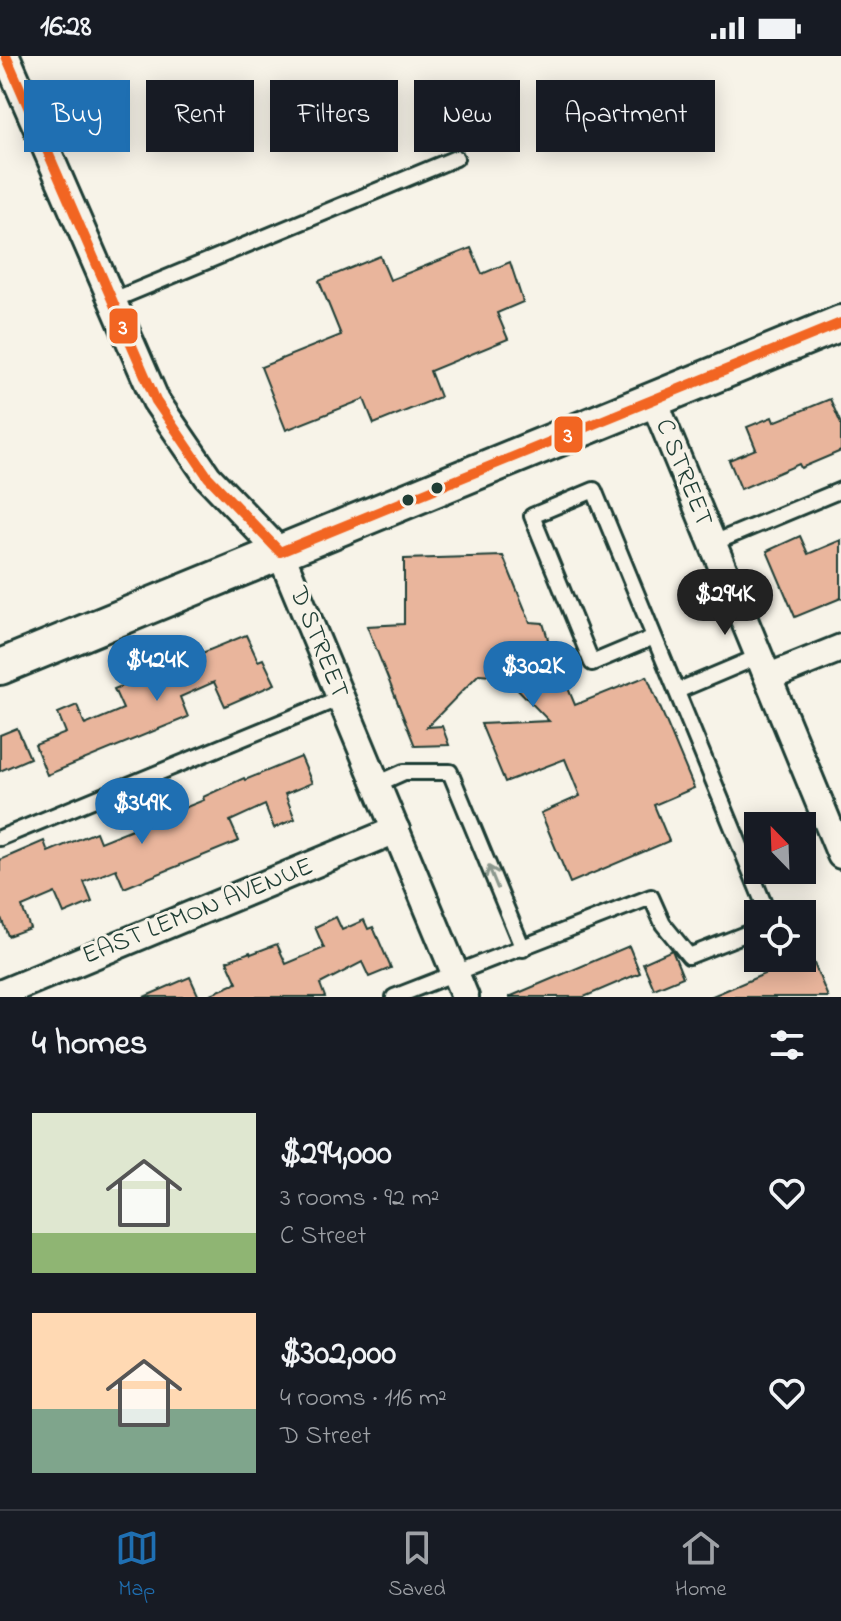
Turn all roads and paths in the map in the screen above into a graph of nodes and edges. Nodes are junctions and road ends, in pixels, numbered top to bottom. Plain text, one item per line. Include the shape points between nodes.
1 (6, 56) edge
2 (456, 158) dead end
3 (111, 301) junction
4 (841, 323) edge
5 (654, 401) junction
6 (841, 490) edge
7 (711, 544) junction
8 (280, 552) junction
9 (654, 637) junction
10 (841, 648) edge
11 (764, 666) junction
12 (0, 667) edge
13 (677, 691) junction
14 (340, 698) junction
15 (377, 784) junction
16 (834, 814) edge
17 (396, 830) junction
18 (0, 838) edge
19 (841, 855) edge
20 (762, 900) edge
21 (744, 934) edge
22 (523, 949) junction
23 (455, 972) junction
24 (0, 994) edge
25 (394, 997) edge
26 (465, 997) edge

1 - 3 street, D STREET
2 - 3 lane
3 - 8 street, D STREET via 164,414 208,477
4 - 5 street
5 - 7 street, C STREET
5 - 8 street
6 - 7 lane
7 - 11 street, C STREET
8 - 12 street
8 - 14 street, D STREET
9 - 9 lane via 594,490 532,516 592,663
9 - 13 lane
10 - 11 street
11 - 13 lane
11 - 16 street, C STREET
13 - 20 lane
14 - 15 street, D STREET
14 - 18 lane
15 - 17 street, D STREET
22 -> 15 lane via 450,772 404,772
16 - 19 street, C STREET
17 - 23 street, D STREET
17 - 24 street, EAST LEMON AVENUE
21 - 22 lane via 689,956 663,924 651,897
22 - 23 lane
23 - 25 lane
23 - 26 street, D STREET

